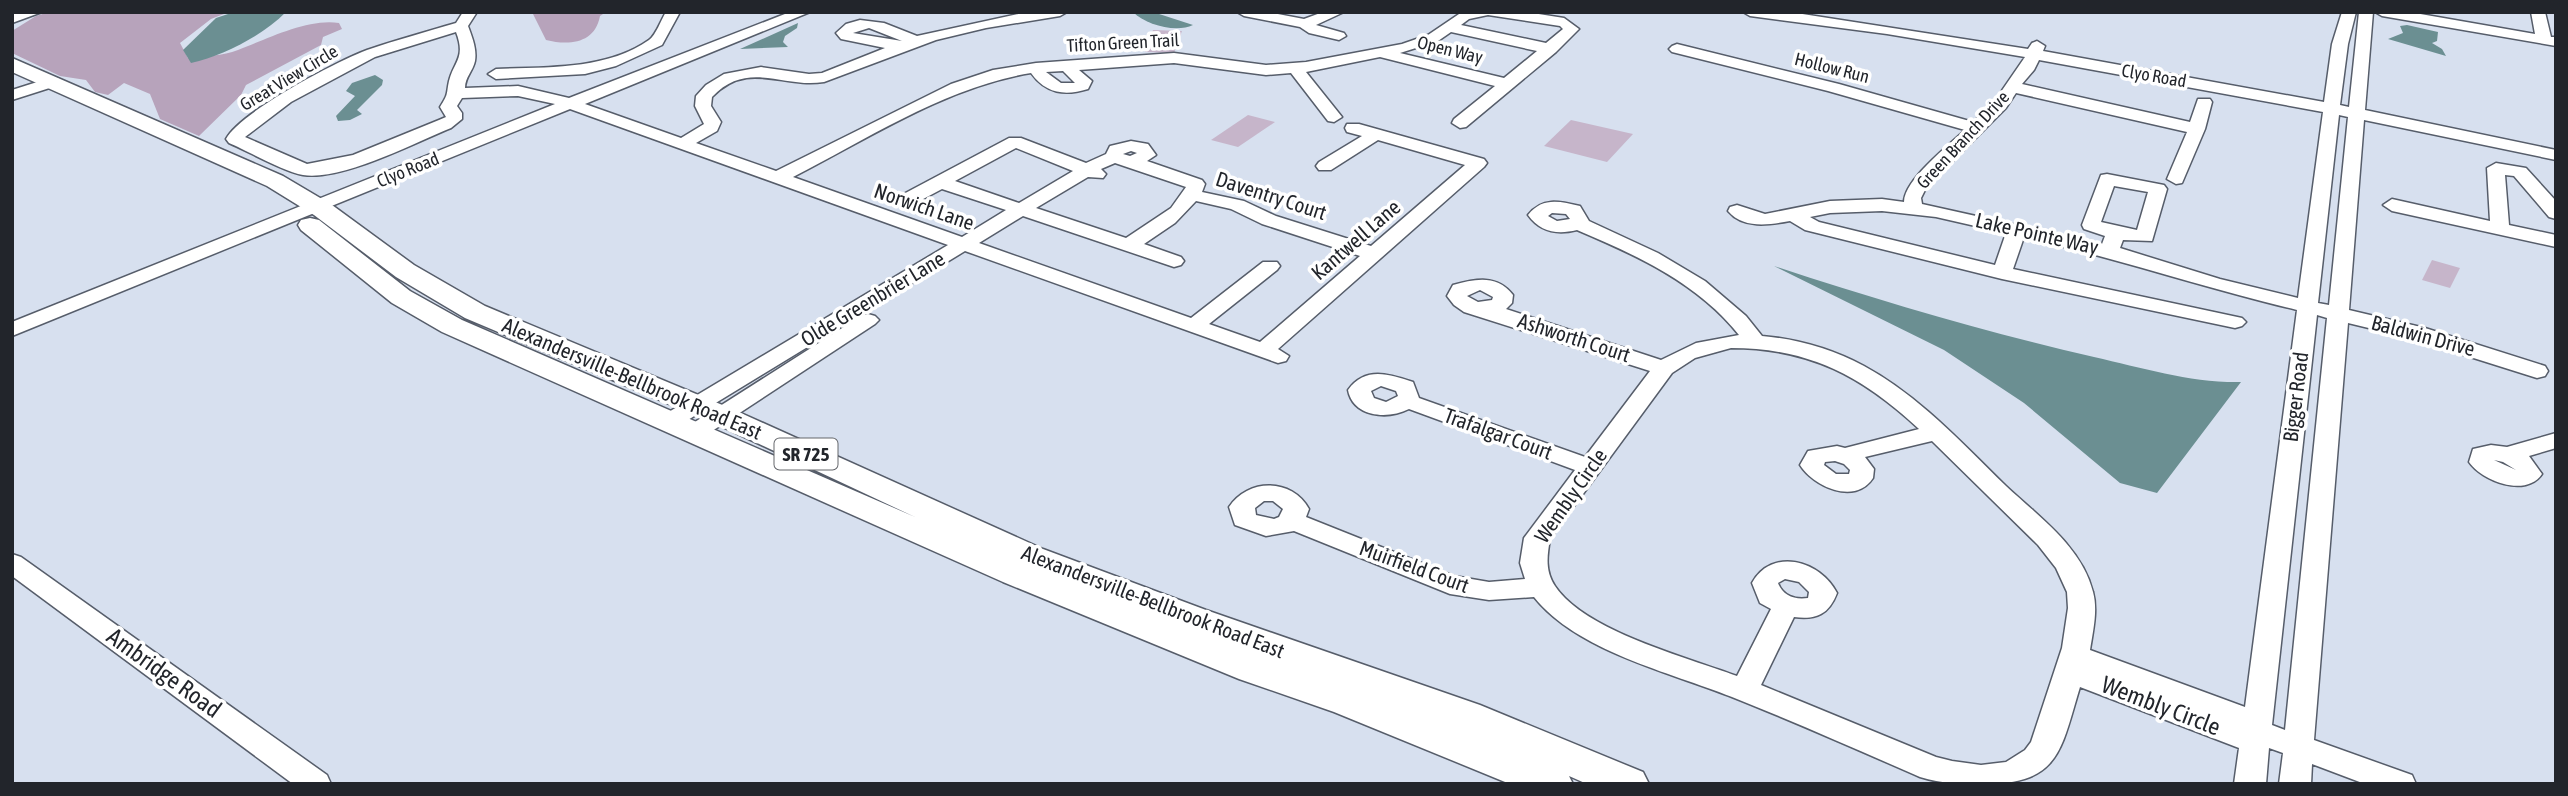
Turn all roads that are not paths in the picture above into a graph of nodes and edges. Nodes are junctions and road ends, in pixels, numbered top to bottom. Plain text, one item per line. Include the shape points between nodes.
1 (34, 12) edge
2 (673, 12) edge
3 (803, 12) edge
4 (1060, 12) edge
5 (1244, 12) edge
6 (1337, 12) edge
7 (1483, 12) edge
8 (1494, 12) edge
9 (1750, 12) edge
10 (1807, 12) edge
11 (2349, 12) edge
12 (2366, 12) edge
13 (2382, 12) edge
14 (2538, 12) edge
15 (773, 14) edge
16 (1004, 14) edge
17 (1534, 15) edge
18 (12, 19) edge
19 (466, 19) edge
20 (1305, 24) junction
21 (1450, 27) junction
22 (1339, 36) dead end
23 (2550, 41) edge
24 (2017, 47) junction
25 (1677, 48) dead end
26 (1551, 49) junction
27 (2036, 50) junction
28 (1384, 54) junction
29 (1068, 65) junction
30 (1036, 68) junction
31 (1296, 69) junction
32 (525, 72) junction
33 (496, 74) dead end
34 (2016, 81) junction
35 (23, 83) edge
36 (1507, 84) junction
37 (506, 89) junction
38 (457, 94) junction
39 (563, 102) junction
40 (2204, 102) dead end
41 (2332, 105) junction
42 (2356, 110) junction
43 (1334, 117) dead end
44 (1460, 123) dead end
45 (1353, 128) dead end
46 (1977, 128) junction
47 (2197, 129) junction
48 (1376, 134) junction
49 (681, 145) junction
50 (2556, 147) edge
51 (2556, 155) edge
52 (1325, 166) dead end
53 (1094, 172) junction
54 (777, 178) junction
55 (2176, 179) dead end
56 (940, 182) junction
57 (1193, 195) junction
58 (902, 202) dead end
59 (2392, 205) dead end
60 (302, 208) junction
61 (1913, 208) junction
62 (1737, 211) dead end
63 (1030, 212) junction
64 (2556, 213) edge
65 (1792, 214) junction
66 (1577, 223) dead end
67 (2500, 229) junction
68 (2017, 230) junction
69 (2556, 240) edge
70 (1129, 246) junction
71 (970, 247) junction
72 (1375, 254) junction
73 (1174, 261) dead end
74 (1270, 266) dead end
75 (2002, 273) junction
76 (2308, 303) junction
77 (1484, 309) dead end
78 (2338, 310) junction
79 (12, 317) edge
80 (2235, 322) dead end
81 (1193, 327) junction
82 (12, 330) edge
83 (1755, 342) junction
84 (1270, 353) joint
85 (1664, 368) junction
86 (2550, 376) edge
87 (1407, 401) dead end
88 (695, 418) junction
89 (1935, 433) junction
90 (2556, 440) edge
91 (1846, 456) dead end
92 (2508, 456) dead end
93 (1590, 467) junction
94 (1291, 520) dead end
95 (12, 563) edge
96 (1541, 587) junction
97 (1786, 606) dead end
98 (2071, 663) junction
99 (1744, 690) junction
100 (1357, 691) junction
101 (2255, 732) junction
102 (2298, 746) junction
103 (316, 784) edge
104 (1553, 784) edge
105 (1629, 784) edge
106 (2250, 784) edge
107 (2295, 784) edge
108 (2401, 784) edge

1 - 18 street
2 - 32 street via 657,42 636,53 585,69
3 - 15 street, Clyo Road
4 - 16 street
5 - 20 street
6 - 20 street
7 - 21 street, Tifton Green Trail via 1464,16
8 - 17 street
9 - 24 street, Clyo Road
10 - 24 street, Clyo Road
11 - 41 street, Bigger Road
12 - 42 street, Bigger Road
13 - 23 street
14 - 23 street
15 - 39 street, Clyo Road
16 - 49 street via 907,44 817,79 760,72 722,82 708,91 702,102 713,122 711,127
17 - 26 street via 1572,26 1571,33
19 - 38 street, Great View Circle via 467,62 457,81
19 - 38 street, Great View Circle via 370,54 285,99 234,139 305,170 339,165 454,119 448,107
20 - 22 street
21 - 26 street
21 - 28 street, Tifton Green Trail
24 - 27 street, Clyo Road
24 - 34 street, Green Branch Drive
25 - 46 street, Hollow Run
26 - 36 street
27 - 34 street, Green Branch Drive
27 - 41 street, Clyo Road
28 - 31 street, Tifton Green Trail
28 - 36 street, Open Way
29 - 30 street, Tifton Green Trail
29 - 30 street via 1084,81 1082,86 1052,86
29 - 31 street, Tifton Green Trail via 1174,58 1252,69
30 - 54 street, Tifton Green Trail via 957,87
31 - 43 street
32 - 33 street
32 - 37 street
34 - 46 street, Green Branch Drive via 2000,106
34 - 47 street
35 - 60 main road, Alexandersville-Bellbrook Road East / SR 725 via 149,134 237,184
36 - 44 street
37 - 38 street
37 - 39 street via 528,90
39 - 49 street, Norwich Lane
39 - 60 street, Clyo Road
40 - 47 street
41 - 42 street, Clyo Road
41 - 76 street, Bigger Road
42 - 50 street, Clyo Road
42 - 51 street, Clyo Road
42 - 78 street, Bigger Road
45 - 48 street
46 - 61 street, Green Branch Drive via 1917,186
47 - 55 street
48 - 52 street
48 - 72 street, Kantwell Lane via 1478,163
49 - 54 street, Norwich Lane
53 - 56 street via 1015,142
53 - 57 street, Olde Greenbrier Lane via 1123,160 1194,182
53 - 63 street, Olde Greenbrier Lane
54 - 71 street, Norwich Lane
56 - 58 street
56 - 63 street
57 - 70 street
57 - 72 street, Daventry Court via 1237,205
59 - 67 street
60 - 79 street, Clyo Road
60 - 82 street, Clyo Road
60 - 88 main road, Alexandersville-Bellbrook Road East / SR 725 via 401,297 427,313
61 - 65 street, Lake Pointe Way via 1863,205
61 - 68 street, Lake Pointe Way
62 - 65 street, Lake Pointe Way via 1765,220
63 - 70 street
63 - 71 street, Olde Greenbrier Lane
64 - 67 street via 2520,172 2496,168
65 - 75 street via 1812,226
66 - 83 street via 1642,251 1686,277 1732,314
67 - 69 street
68 - 75 street
68 - 76 street, Lake Pointe Way via 2113,242 2159,265 2214,284
70 - 73 street
71 - 81 street, Norwich Lane
71 - 88 street, Olde Greenbrier Lane
72 - 84 street, Kantwell Lane
74 - 81 street
75 - 80 street
76 - 78 street, Baldwin Drive
76 - 101 street, Bigger Road
77 - 85 street, Ashworth Court
78 - 86 street, Baldwin Drive
78 - 102 street, Bigger Road
81 - 84 street, Norwich Lane
83 - 85 street, Wembly Circle via 1694,350
83 - 89 street, Wembly Circle via 1798,348 1853,368
85 - 93 street, Wembly Circle
87 - 93 street, Trafalgar Court
88 - 100 main road, Alexandersville-Bellbrook Road East / SR 725 via 1252,669
89 - 91 street
89 - 98 street, Wembly Circle via 2066,562 2080,594 2081,615
90 - 92 street
93 - 96 street, Wembly Circle via 1537,538 1532,563
94 - 96 street, Muirfield Court via 1450,584 1489,591
95 - 103 street, Ambridge Road
96 - 99 street, Wembly Circle via 1557,607 1596,634
97 - 99 street
98 - 99 street, Wembly Circle via 2045,747 2036,759 2007,774 1981,777 1931,768
98 - 101 street, Wembly Circle
100 - 104 main road, Alexandersville-Bellbrook Road East / SR 725
100 - 105 main road, Alexandersville-Bellbrook Road East / SR 725 via 1466,716
101 - 102 street, Wembly Circle
101 - 106 street, Bigger Road
102 - 107 street, Bigger Road
102 - 108 street, Wembly Circle

